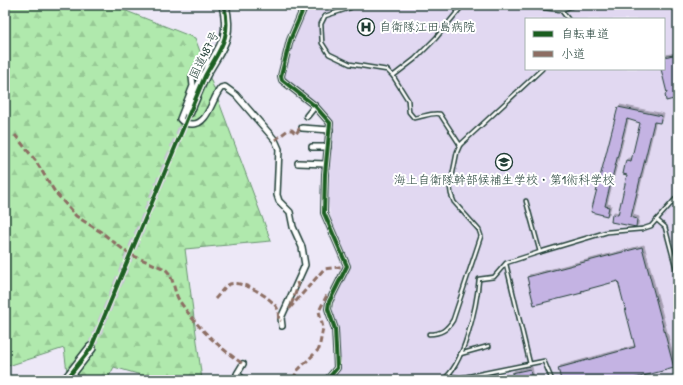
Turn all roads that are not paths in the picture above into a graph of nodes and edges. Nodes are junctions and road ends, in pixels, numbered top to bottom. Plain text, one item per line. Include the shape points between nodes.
1 (224, 5) edge
2 (305, 5) edge
3 (352, 5) edge
4 (463, 5) edge
5 (520, 5) edge
6 (576, 5) edge
7 (561, 10) junction
8 (567, 18) edge
9 (212, 63) junction
10 (541, 70) edge
11 (393, 76) junction
12 (315, 106) junction
13 (189, 112) tunnel mouth
14 (308, 116) dead end
15 (302, 128) dead end
16 (330, 130) junction
17 (460, 144) junction
18 (312, 147) dead end
19 (328, 147) junction
20 (298, 162) dead end
21 (326, 164) junction
22 (677, 198) edge
23 (526, 201) dead end
24 (657, 220) junction
25 (540, 252) junction
26 (506, 263) junction
27 (678, 276) edge
28 (282, 326) dead end
29 (429, 334) dead end
30 (489, 346) dead end
31 (91, 348) tunnel mouth
32 (460, 354) junction
33 (243, 364) dead end
34 (530, 364) junction
35 (449, 376) junction
36 (66, 380) edge
37 (244, 380) edge
38 (327, 380) edge
39 (442, 380) edge
40 (552, 380) edge

1 - 9 highway, 国道487号 via 227,18 226,38
2 - 12 street via 290,40 281,76
3 - 11 lane via 350,8 324,16 321,24 322,43 329,54 339,59 350,64 387,70
4 - 11 lane via 436,38
5 - 7 lane
6 - 7 lane
7 - 8 lane
9 - 13 highway, 国道487号
9 - 28 street via 203,62 196,68 180,119 188,124 201,122 218,92 225,87 236,95 275,140 279,149 277,195 279,201 290,212 293,227 302,247 305,265 281,318
10 - 17 lane
11 - 17 lane via 408,100 408,112 414,118 440,114
12 - 14 street
12 - 16 street via 330,123
15 - 16 street
16 - 19 street
17 - 29 lane via 450,187 451,194 454,202 479,230 481,236 449,328
18 - 19 street
19 - 21 street
20 - 21 street
21 - 38 street via 324,213 347,266 329,302 329,316 335,329 337,368
22 - 24 lane
23 - 25 lane
24 - 25 lane via 651,226 642,229 607,232
24 - 27 lane via 665,227
25 - 26 lane
26 - 32 lane via 494,277 479,279 474,316
26 - 34 lane
30 - 32 lane
31 - 36 highway
32 - 35 lane
33 - 37 street via 237,372
34 - 35 lane via 460,378
34 - 40 lane via 544,361
35 - 39 lane

